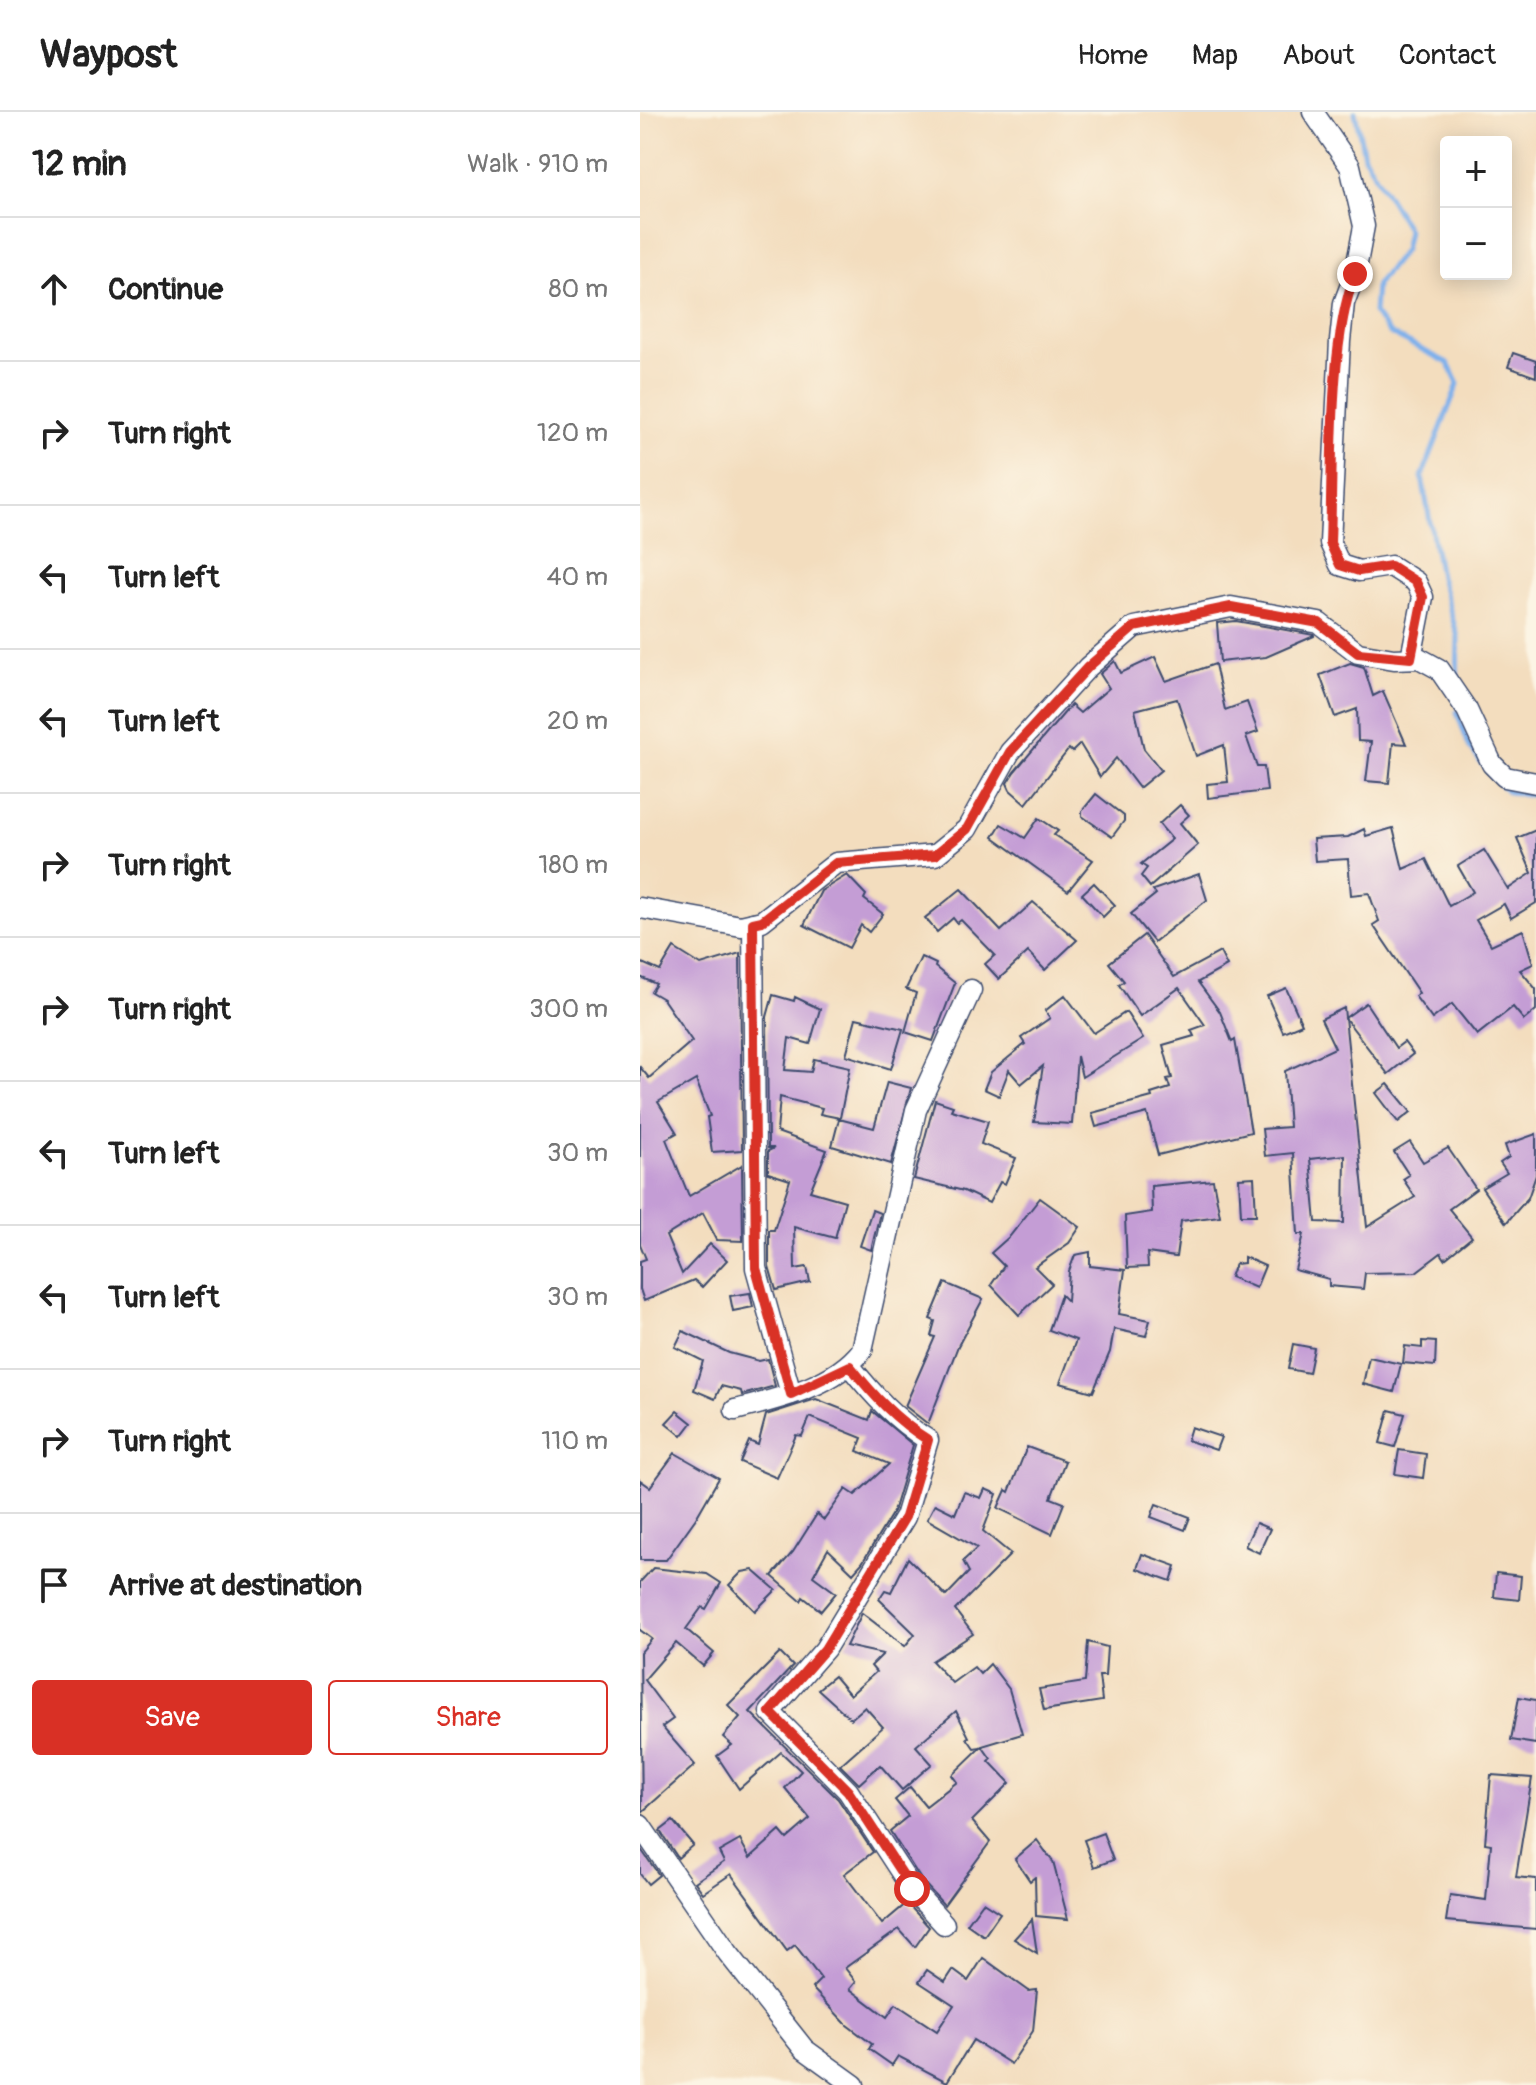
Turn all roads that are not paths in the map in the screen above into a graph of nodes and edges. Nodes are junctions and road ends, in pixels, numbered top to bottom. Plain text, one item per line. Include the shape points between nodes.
1 (1313, 112) edge
2 (1411, 658) junction
3 (1536, 783) edge
4 (640, 908) edge
5 (753, 923) junction
6 (971, 990) dead end
7 (850, 1366) junction
8 (791, 1394) junction
9 (735, 1410) dead end
10 (640, 1825) edge
11 (944, 1924) dead end
12 (854, 2085) edge

1 - 2 street via 1350,166 1364,226 1344,303 1330,543 1340,565 1359,571 1391,566 1416,582 1423,597
2 - 3 street via 1439,669 1467,710 1492,764 1505,777
2 - 5 street via 1358,653 1319,623 1231,607 1134,627 1088,667 1010,752 967,829 935,855 836,863
4 - 5 street via 703,921
5 - 8 street via 756,1268
6 - 7 street via 916,1110 862,1350
7 - 8 street
7 - 11 street via 877,1400 928,1440 905,1517 825,1649 770,1712 848,1791 912,1889
8 - 9 street
10 - 12 street via 728,1953 804,2049

